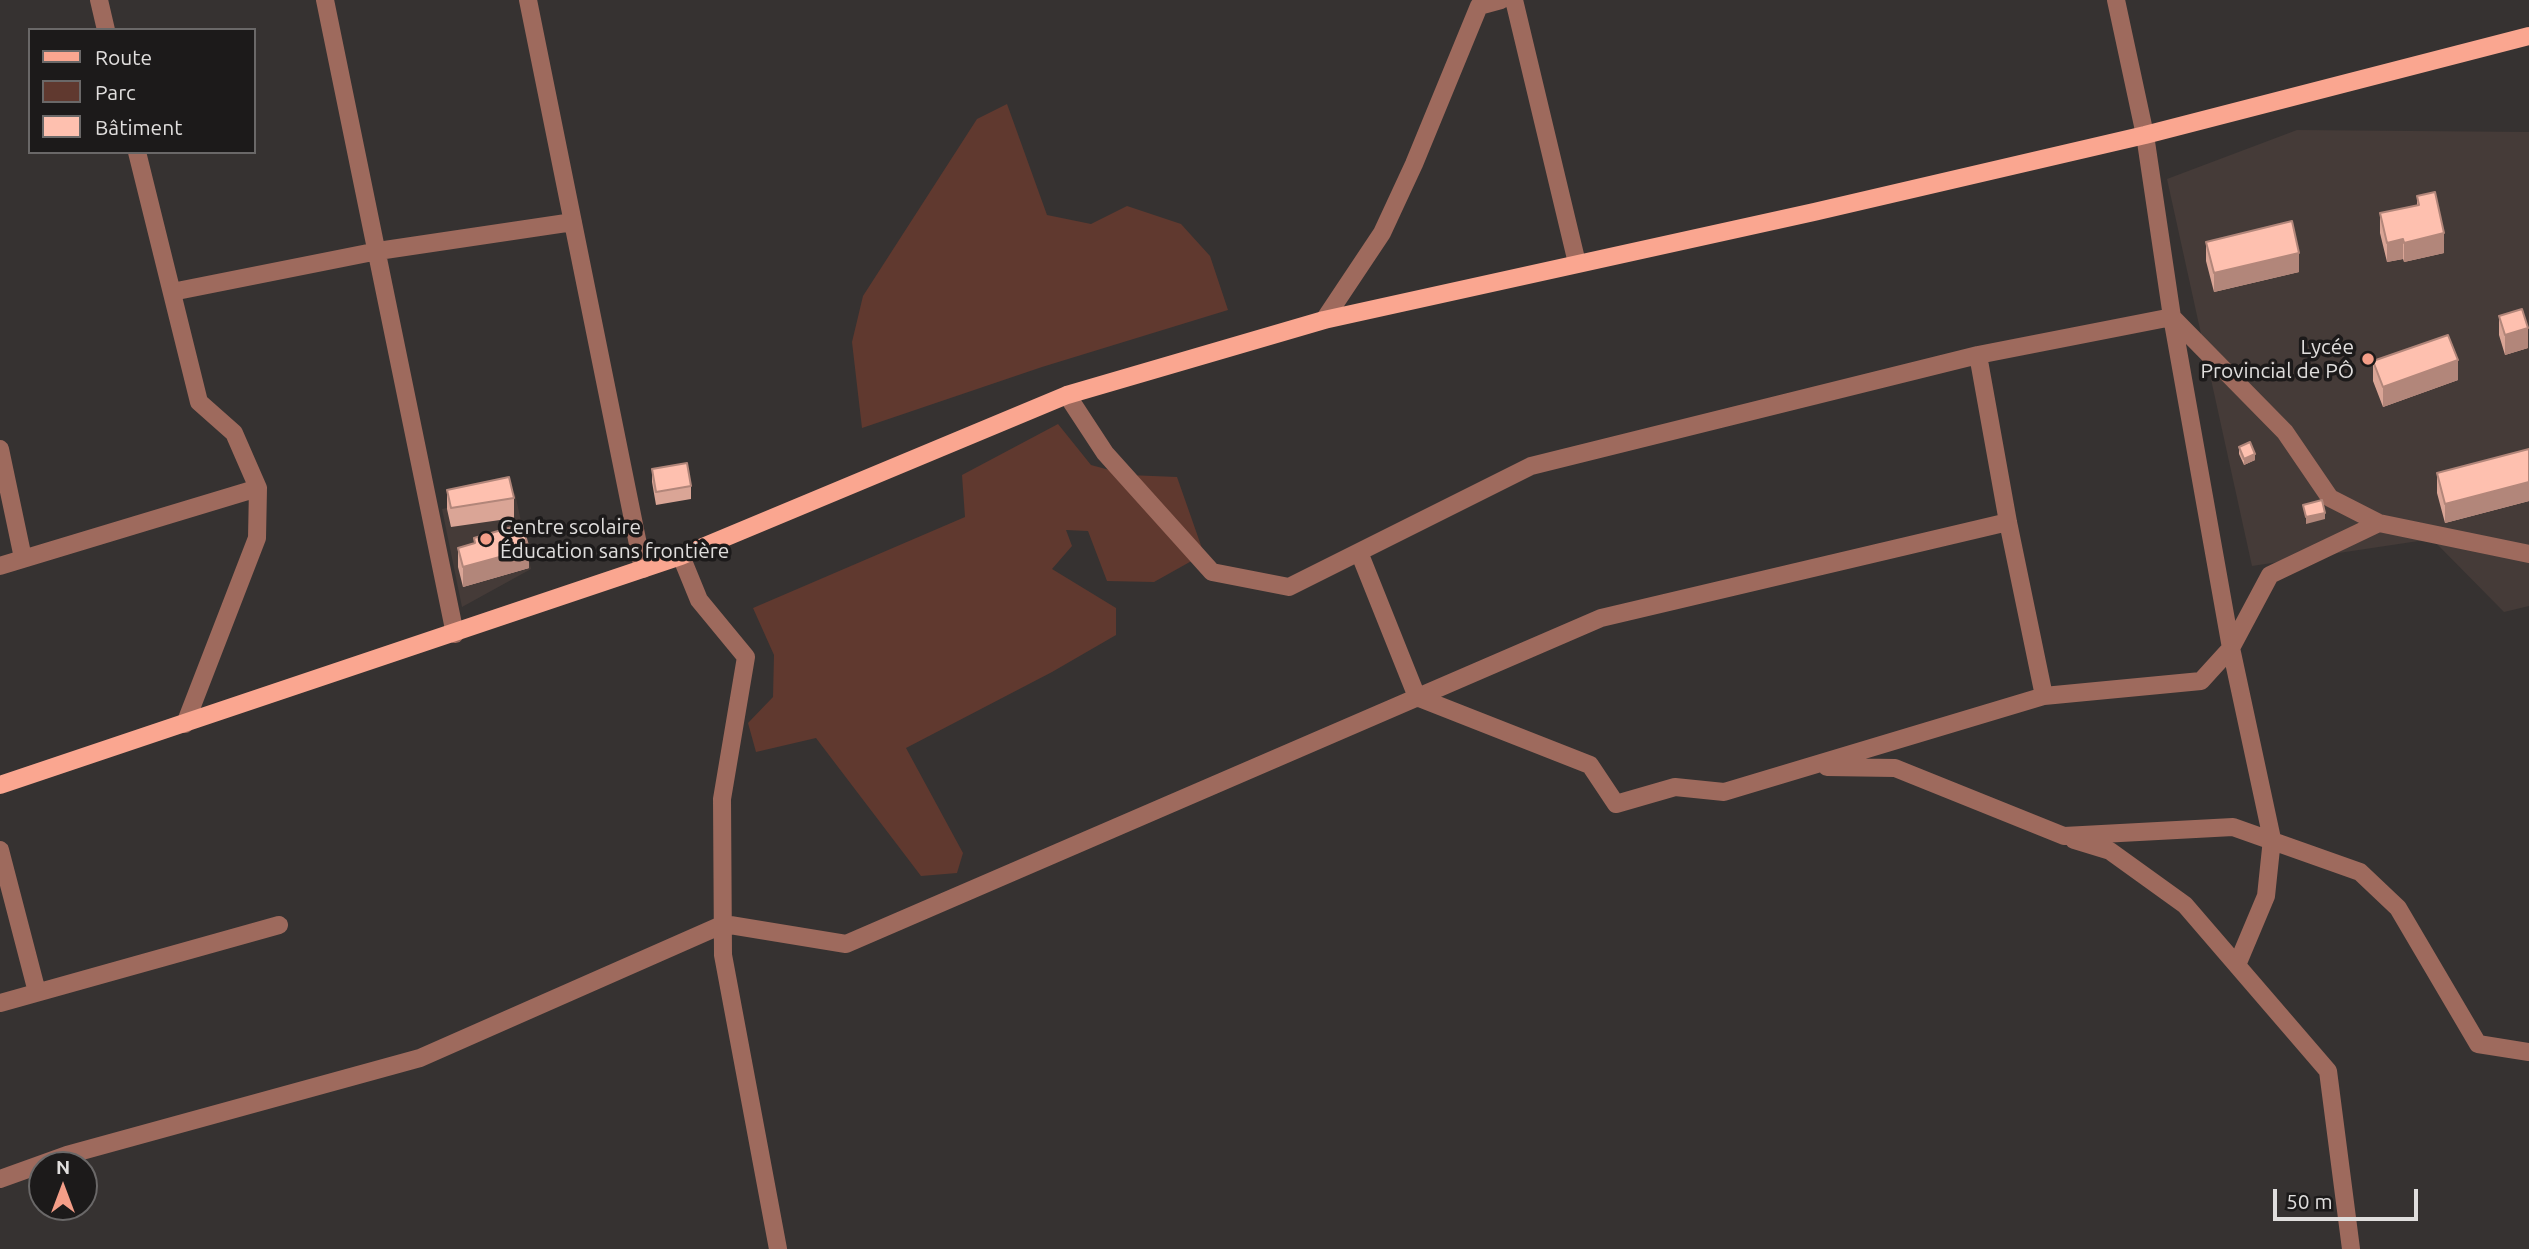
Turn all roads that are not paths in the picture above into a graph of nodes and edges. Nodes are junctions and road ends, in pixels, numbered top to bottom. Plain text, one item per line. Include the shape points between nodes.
1 (99, 0) edge
2 (325, 0) edge
3 (528, 0) edge
4 (1501, 0) edge
5 (1514, 0) edge
6 (2116, 0) edge
7 (106, 28) edge
8 (2529, 36) edge
9 (2145, 135) junction
10 (138, 154) edge
11 (573, 222) junction
12 (378, 251) junction
13 (1577, 263) junction
14 (172, 292) junction
15 (2172, 317) junction
16 (1324, 320) junction
17 (1978, 355) junction
18 (1067, 395) junction
19 (0, 449) edge
20 (258, 488) junction
21 (2008, 522) junction
22 (2379, 523) junction
23 (1359, 552) junction
24 (2529, 554) edge
25 (681, 556) junction
26 (23, 558) junction
27 (0, 566) edge
28 (643, 569) junction
29 (455, 634) junction
30 (2231, 649) junction
31 (2044, 696) junction
32 (1417, 697) junction
33 (185, 724) junction
34 (1809, 766) junction
35 (0, 785) edge
36 (2064, 836) junction
37 (2272, 839) junction
38 (0, 850) edge
39 (724, 924) junction
40 (279, 925) dead end
41 (2236, 965) junction
42 (37, 992) junction
43 (0, 1003) edge
44 (2529, 1052) edge
45 (0, 1179) edge
46 (778, 1249) edge
47 (2351, 1249) edge

1 - 7 street
2 - 12 street
3 - 11 street
4 - 16 street via 1479,6 1382,233
5 - 13 street
6 - 9 street
8 - 9 main road
9 - 13 main road
9 - 15 street
10 - 14 street
11 - 12 street
11 - 28 street
12 - 14 street
12 - 29 street
13 - 16 main road
14 - 20 street via 199,401 234,433
15 - 17 street
15 - 22 street via 2285,432 2330,498
15 - 30 street
16 - 18 main road
17 - 21 street
17 - 23 street via 1531,466
18 - 23 street via 1105,453 1212,572 1289,587
18 - 25 main road
19 - 26 street
20 - 26 street
20 - 33 street via 257,538
21 - 31 street
21 - 32 street via 1601,618
22 - 24 street
22 - 30 street via 2270,575
23 - 32 street
25 - 28 main road
25 - 39 street via 699,600 746,657 722,799
26 - 27 street
28 - 29 main road
29 - 33 main road
30 - 31 street via 2201,681
30 - 37 street
31 - 34 street
32 - 34 street via 1590,765 1616,804 1675,787 1724,792
32 - 39 street via 845,944
33 - 35 main road
34 - 36 street via 1895,768
36 - 37 street via 2233,827
36 - 41 street via 2110,851 2185,905
37 - 41 street via 2266,896
37 - 44 street via 2360,872 2398,908 2477,1044
38 - 42 street
39 - 45 street via 420,1058 67,1155
39 - 46 street via 723,955
40 - 42 street
41 - 47 street via 2328,1071
42 - 43 street

